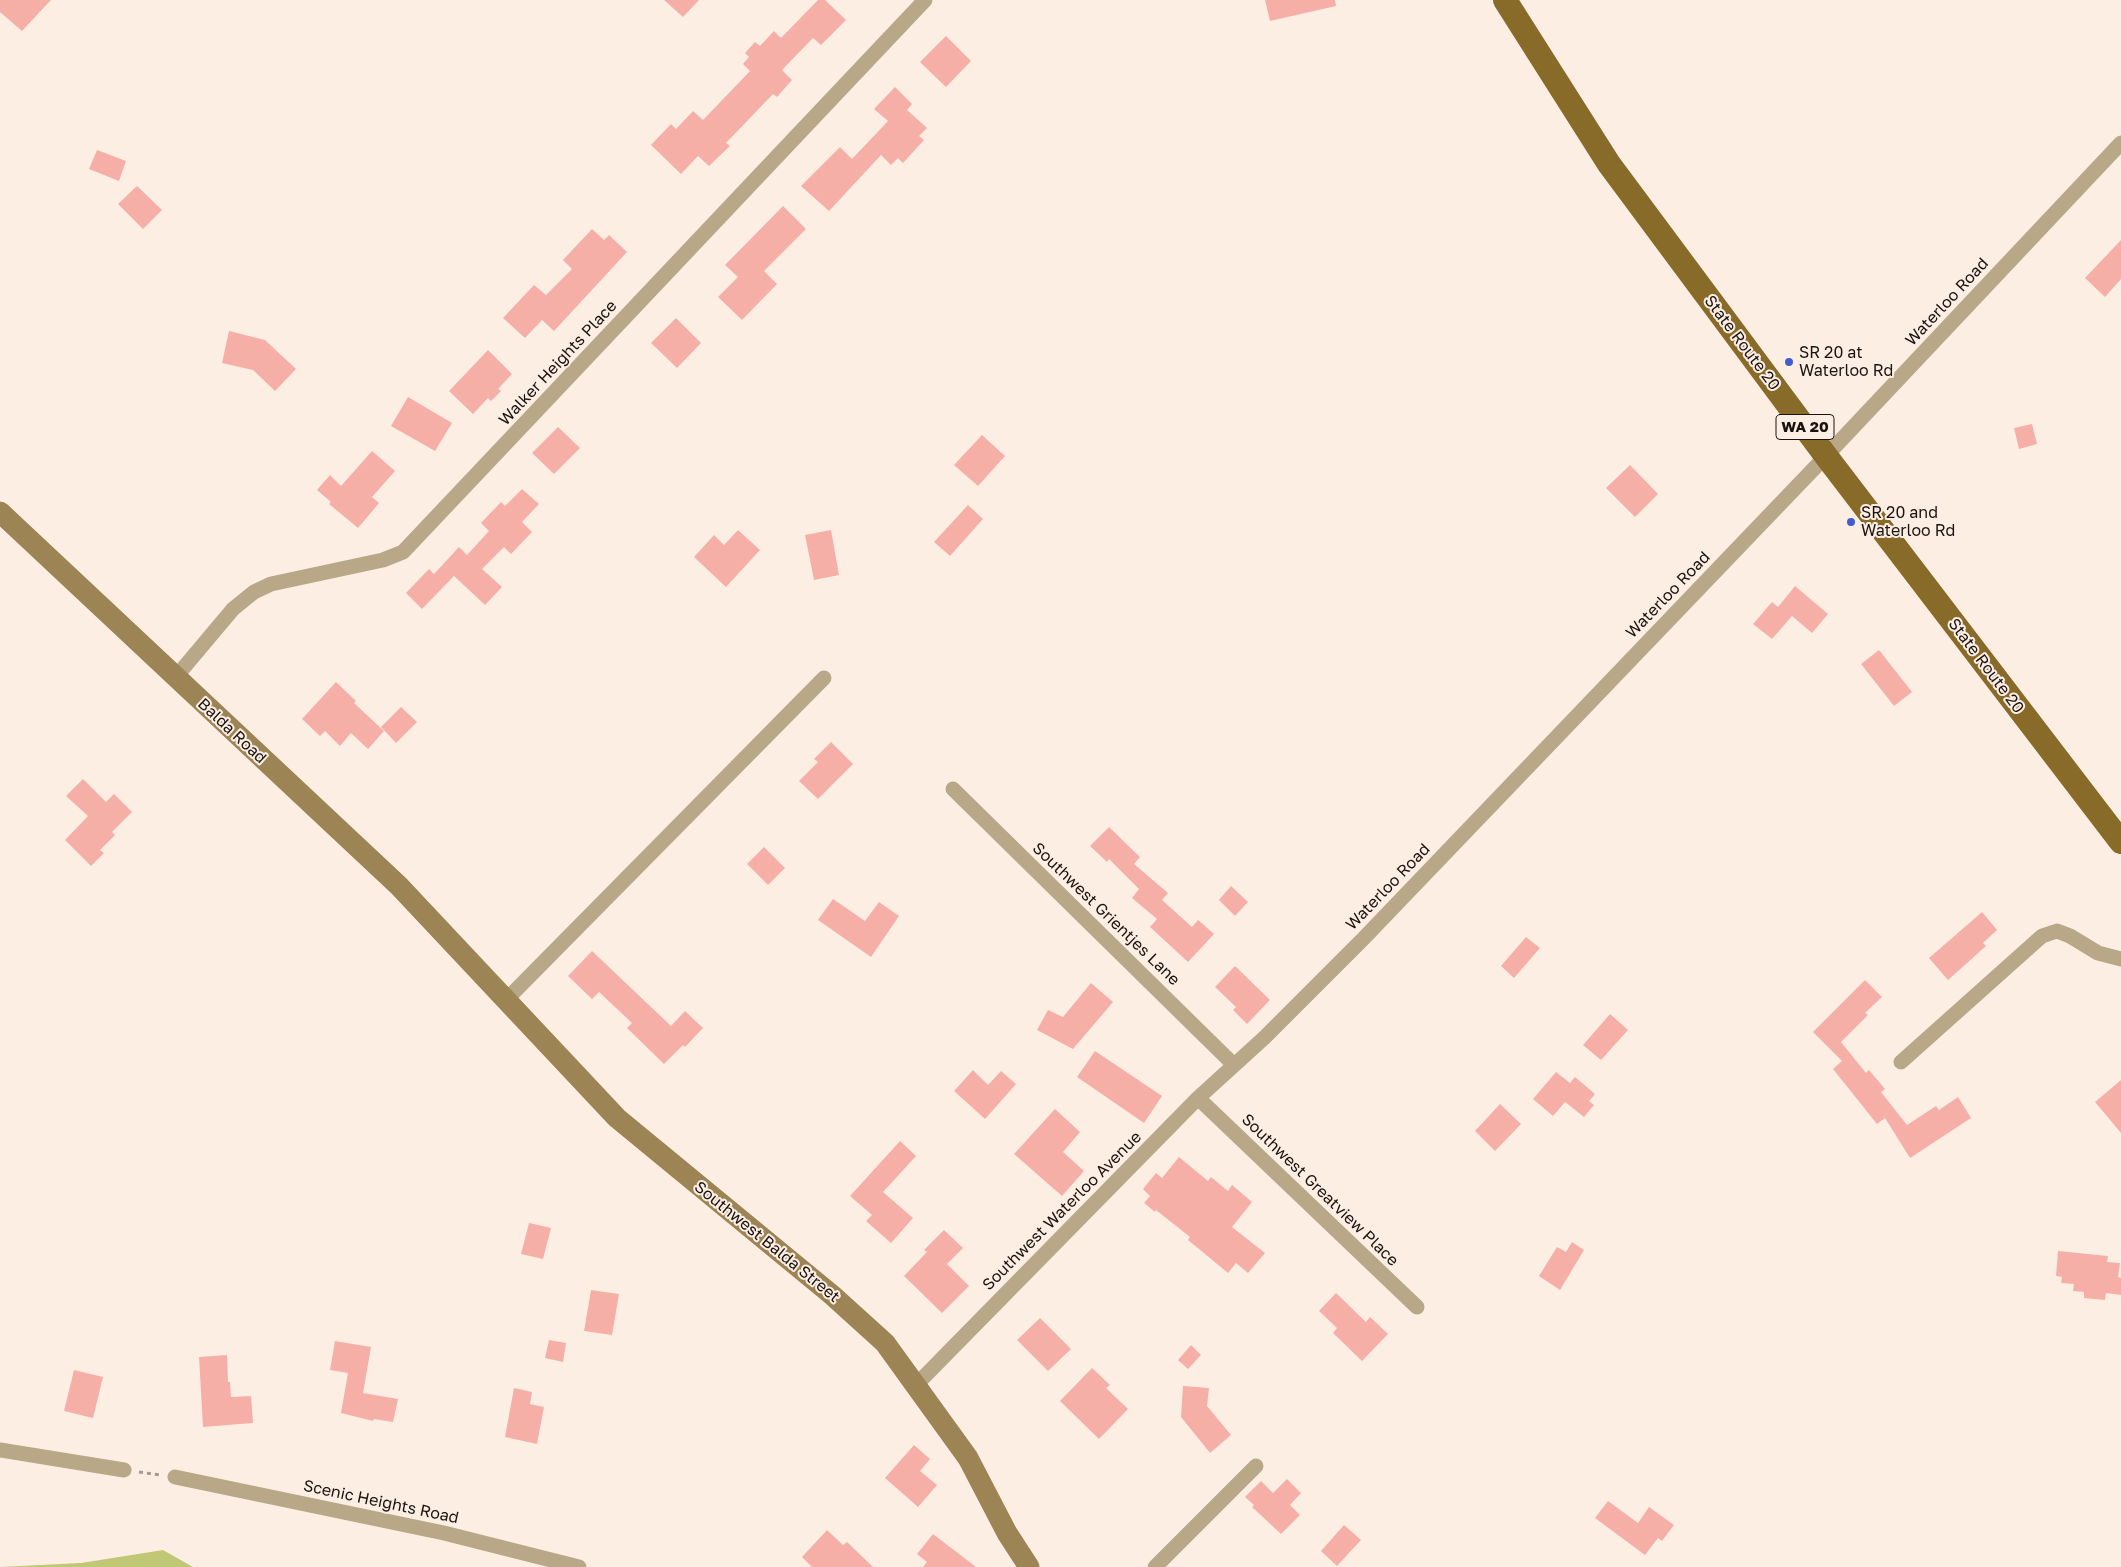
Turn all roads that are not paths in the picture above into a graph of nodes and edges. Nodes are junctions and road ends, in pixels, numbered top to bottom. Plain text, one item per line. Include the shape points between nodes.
1 (925, 0) edge
2 (1505, 0) edge
3 (2121, 143) edge
4 (1826, 456) junction
5 (0, 512) edge
6 (175, 678) junction
7 (824, 678) dead end
8 (953, 789) dead end
9 (2121, 842) edge
10 (461, 952) joint
11 (2121, 960) edge
12 (507, 999) junction
13 (1901, 1062) dead end
14 (1234, 1065) junction
15 (1198, 1098) junction
16 (1417, 1307) dead end
17 (916, 1384) junction
18 (0, 1450) edge
19 (1256, 1466) dead end
20 (124, 1470) road end
21 (175, 1477) road end
22 (579, 1567) edge
23 (1030, 1567) edge
24 (1155, 1567) edge

1 - 6 street, Walker Heights Place via 403,552 383,560 271,584 254,592 228,615
2 - 4 main road, State Route 20 / WA 20 via 1609,164
3 - 4 street, Waterloo Road
4 - 9 main road, State Route 20 / WA 20
4 - 14 street, Waterloo Road via 1370,931
5 - 6 street, Balda Road
6 - 10 street, Balda Road via 399,886
7 - 12 street
8 - 14 street, Southwest Grientjes Lane
10 - 12 street, Southwest Balda Street
11 - 13 street via 2098,953 2056,931 2042,936
12 - 17 street, Southwest Balda Street via 617,1118 832,1295 885,1343
14 - 15 street, Southwest Waterloo Avenue
15 - 16 street, Southwest Greatview Place
15 - 17 street, Southwest Waterloo Avenue
17 - 23 street, Southwest Balda Street via 968,1458 1007,1533
18 - 20 street
19 - 24 street
21 - 22 street, Scenic Heights Road via 444,1532

